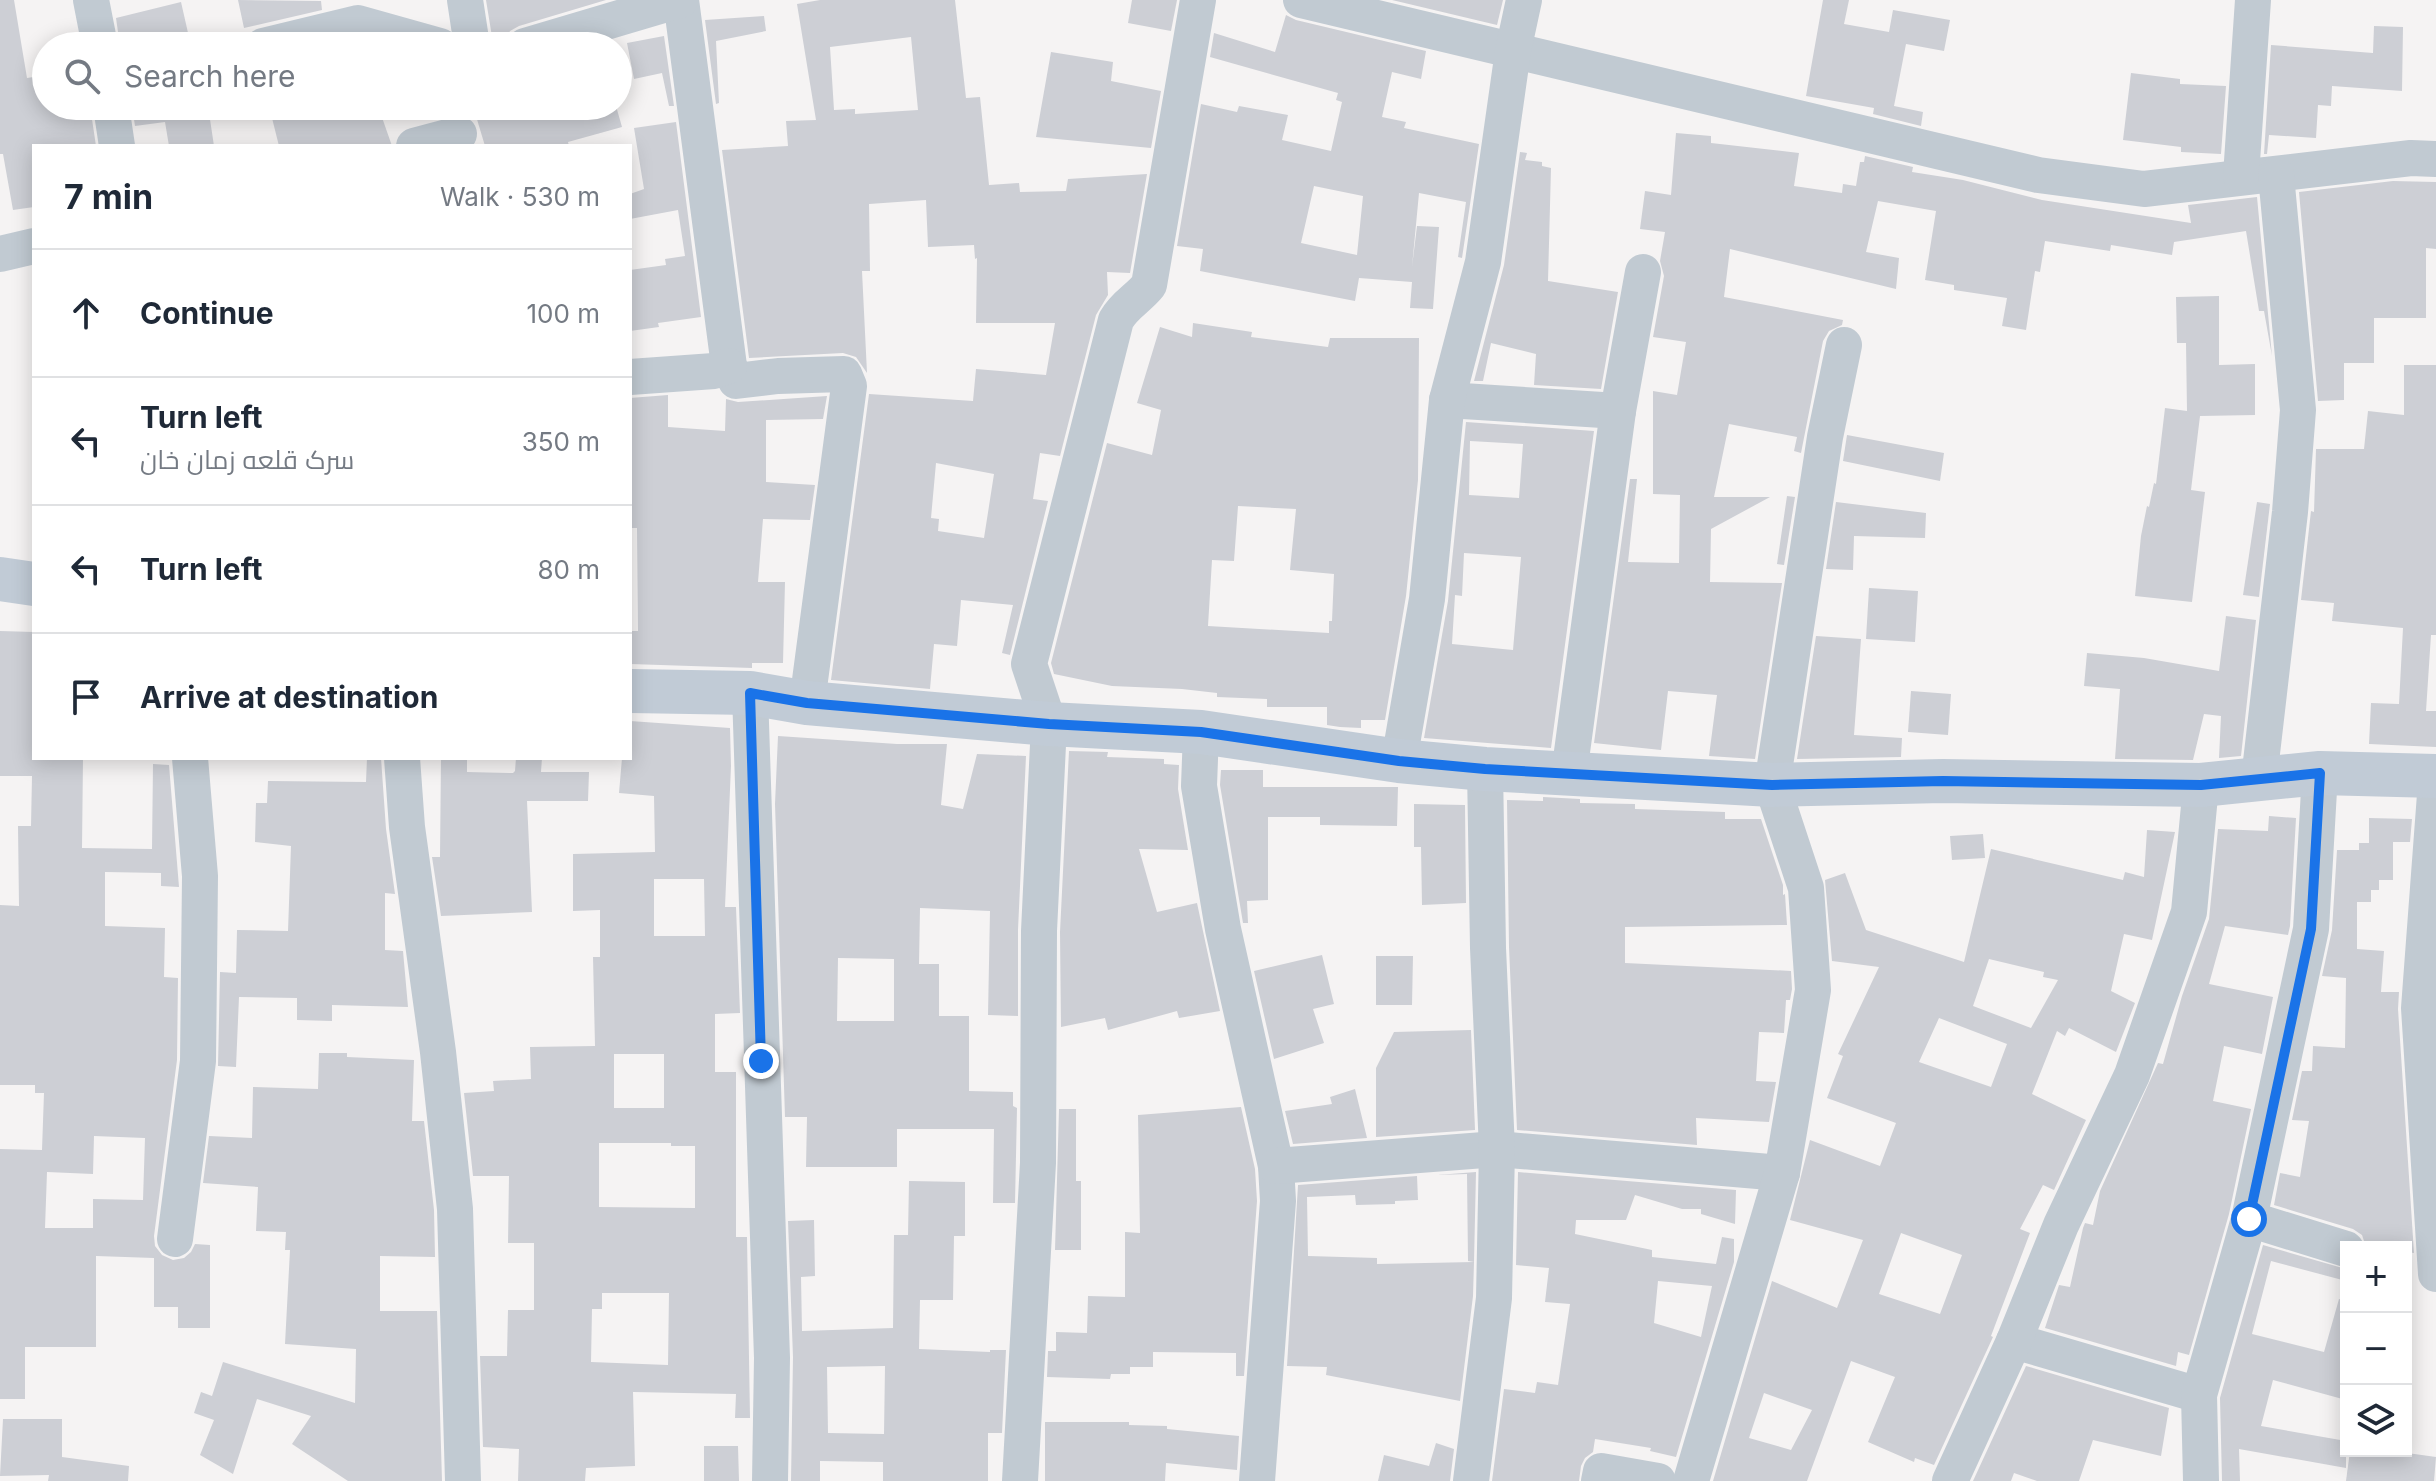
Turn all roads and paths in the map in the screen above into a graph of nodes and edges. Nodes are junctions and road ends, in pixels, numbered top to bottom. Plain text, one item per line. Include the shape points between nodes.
1 (91, 0) edge
2 (465, 0) edge
3 (680, 0) edge
4 (1198, 0) edge
5 (1301, 0) edge
6 (1524, 0) edge
7 (2253, 0) edge
8 (97, 32) edge
9 (321, 32) edge
10 (390, 32) edge
11 (470, 32) edge
12 (572, 32) edge
13 (1513, 51) junction
14 (113, 120) edge
15 (459, 129) edge
16 (117, 144) edge
17 (419, 144) edge
18 (2436, 159) edge
19 (2258, 176) junction
20 (32, 246) edge
21 (0, 254) edge
22 (1643, 272) dead end
23 (1844, 345) dead end
24 (729, 366) junction
25 (632, 377) edge
26 (1447, 400) junction
27 (1618, 411) junction
28 (0, 579) edge
29 (32, 584) edge
30 (632, 691) edge
31 (750, 693) junction
32 (807, 703) junction
33 (1049, 724) junction
34 (1201, 732) junction
35 (190, 760) edge
36 (402, 760) edge
37 (1399, 761) junction
38 (1485, 769) junction
39 (2320, 773) junction
40 (1569, 774) junction
41 (2436, 778) edge
42 (2259, 779) junction
43 (1772, 785) junction
44 (2201, 785) junction
45 (1497, 1149) junction
46 (1276, 1166) junction
47 (1782, 1173) junction
48 (2249, 1219) junction
49 (175, 1239) dead end
50 (2340, 1247) edge
51 (2425, 1269) edge
52 (2014, 1341) junction
53 (2199, 1395) junction
54 (463, 1481) edge
55 (770, 1481) edge
56 (1020, 1481) edge
57 (1257, 1481) edge
58 (1471, 1481) edge
59 (1599, 1481) edge
60 (1658, 1481) edge
61 (1691, 1481) edge
62 (1950, 1481) edge
63 (2201, 1481) edge

1 - 8 street
2 - 11 street
3 - 12 street
3 - 24 street
4 - 33 street via 1149,285 1125,304 1116,320 1029,664
5 - 13 street
6 - 13 street
7 - 19 street
9 - 10 street via 358,23
13 - 19 street via 2038,175 2144,189
13 - 26 street via 1483,262
14 - 16 street
15 - 17 street
18 - 19 street
19 - 42 street via 2298,410
20 - 21 street
22 - 27 street
23 - 43 street
24 - 25 street
24 - 32 street via 736,381 844,374 849,386
26 - 27 street
26 - 37 street via 1427,599
27 - 40 street
28 - 29 street
30 - 31 street
31 - 32 street
31 - 55 street via 772,1358
32 - 33 street
33 - 34 street
33 - 56 street via 1039,931 1038,1163
34 - 37 street
34 - 46 street via 1199,786 1223,929
35 - 49 street via 200,876 198,1061
36 - 54 street via 455,1209
37 - 38 street
38 - 40 street
38 - 45 street
39 - 41 street
39 - 42 street
39 - 48 street via 2311,929
40 - 43 street
41 - 51 street via 2419,1008
42 - 44 street
43 - 44 street
43 - 47 street via 1806,888 1813,990
44 - 52 street via 2189,912 2132,1075 2061,1225
45 - 46 street
45 - 47 street
45 - 58 street via 1494,1298
46 - 57 street via 1277,1216
47 - 61 street
48 - 50 street
48 - 53 street
52 - 53 street
52 - 62 street
53 - 63 street
59 - 60 street via 1601,1471

